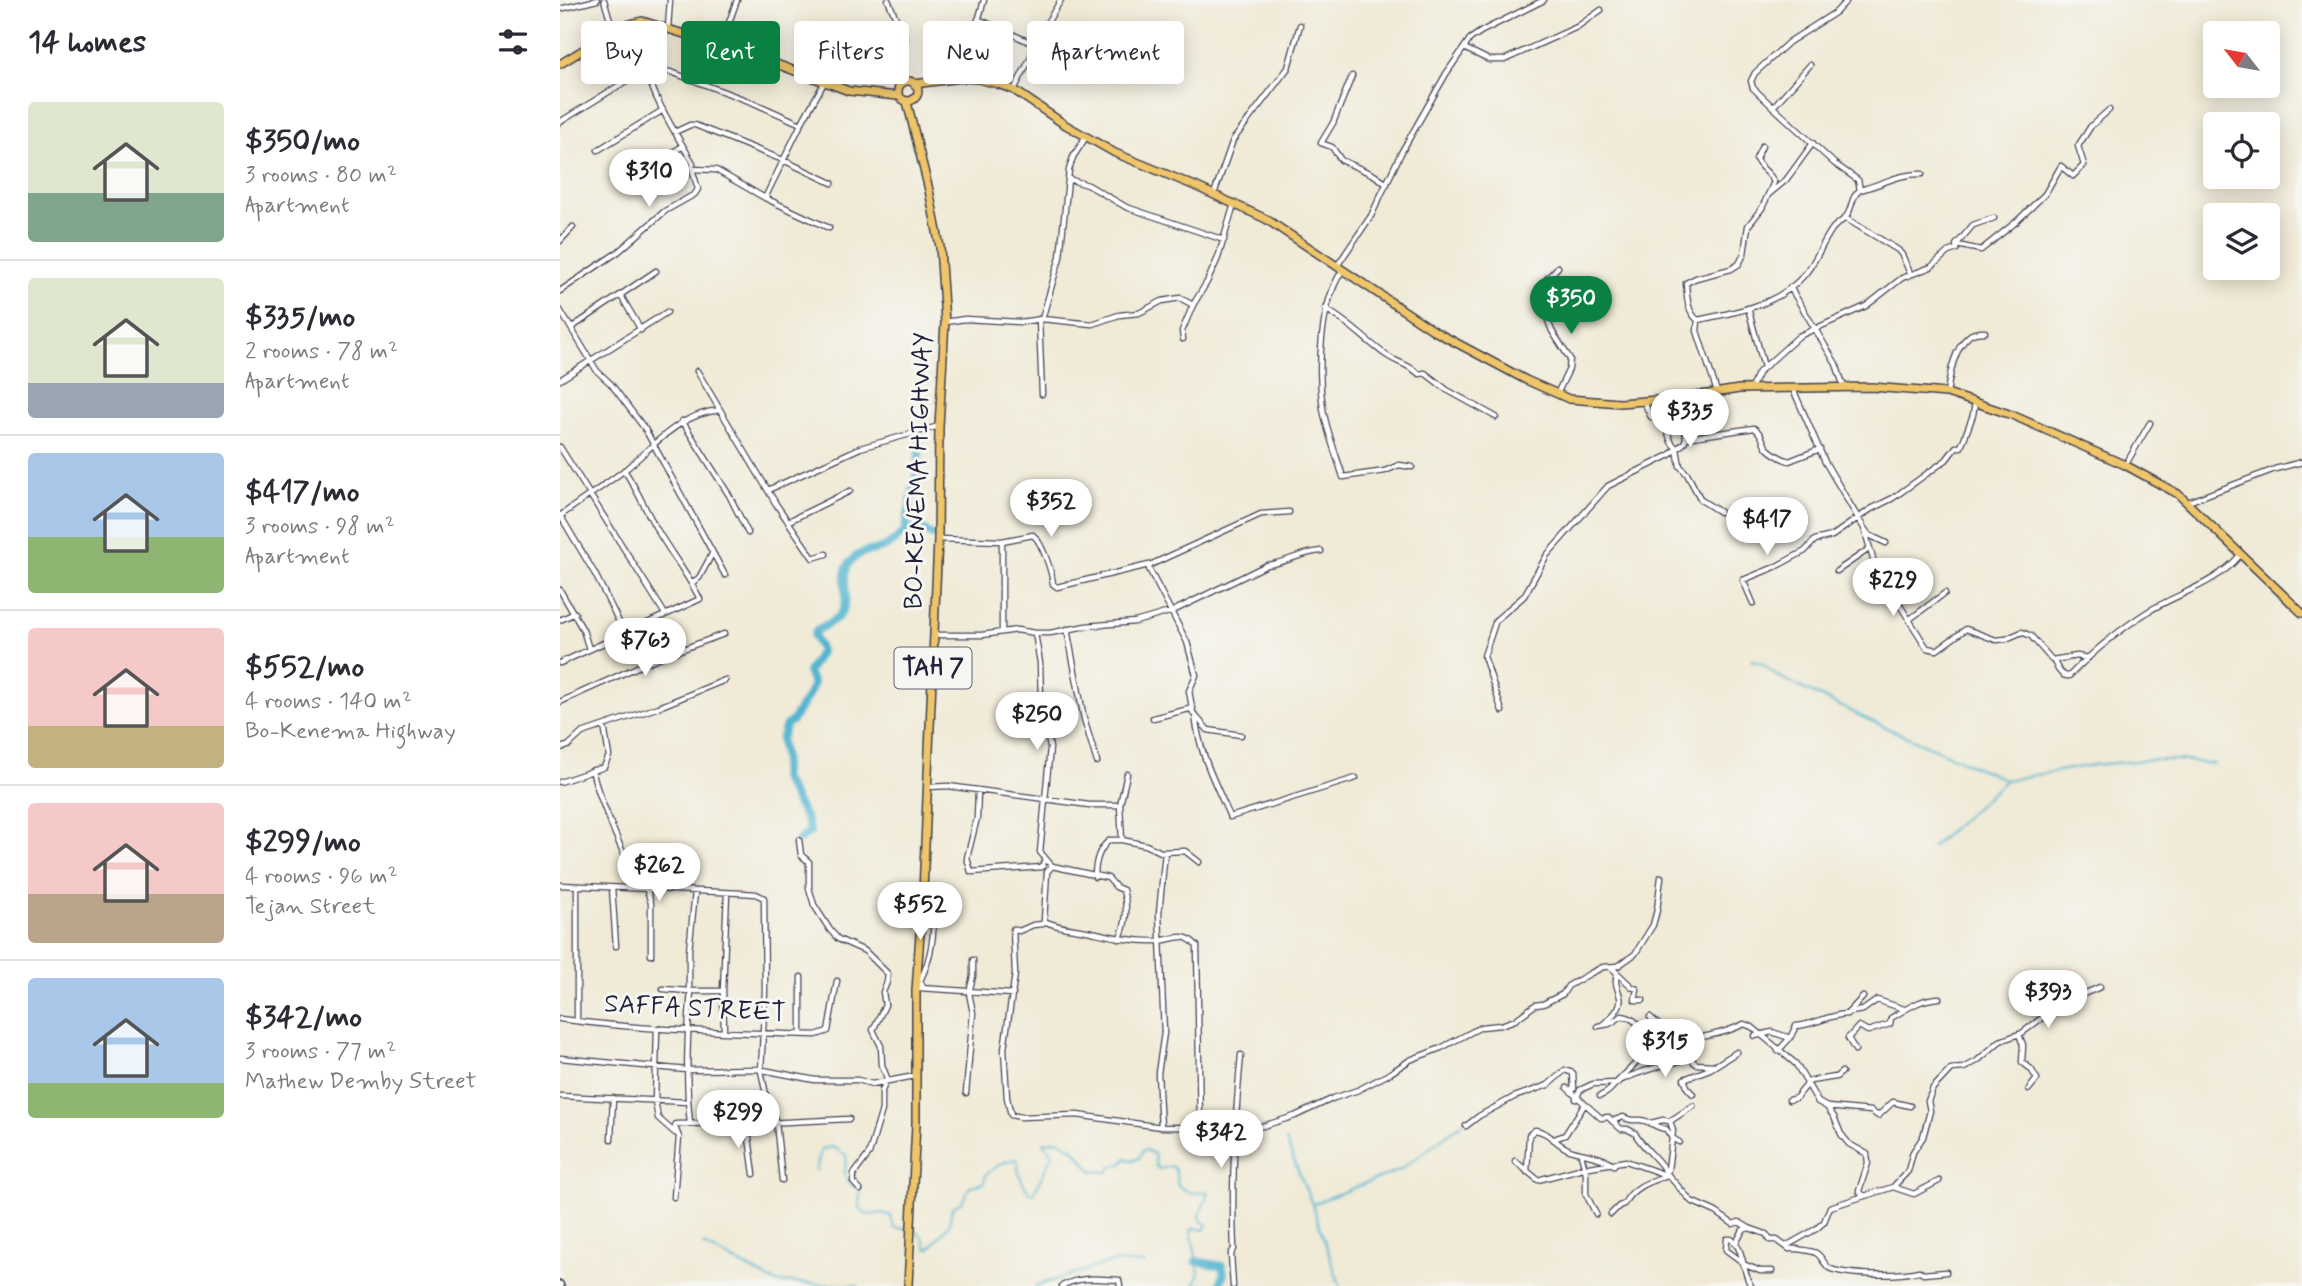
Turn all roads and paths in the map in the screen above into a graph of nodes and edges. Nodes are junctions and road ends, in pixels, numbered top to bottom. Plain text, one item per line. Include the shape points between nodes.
1 (597, 0) edge
2 (604, 0) edge
3 (670, 0) edge
4 (737, 0) edge
5 (888, 0) edge
6 (984, 0) edge
7 (1060, 0) edge
8 (1544, 0) edge
9 (1847, 0) edge
10 (560, 9) edge
11 (1601, 10) dead end
12 (978, 19) joint
13 (610, 21) edge
14 (730, 21) edge
15 (1048, 21) edge
16 (1300, 25) dead end
17 (668, 28) joint
18 (681, 32) edge
19 (1027, 41) edge
20 (1464, 48) junction
21 (581, 51) edge
22 (560, 64) edge
23 (1027, 65) edge
24 (1810, 65) dead end
25 (667, 72) edge
26 (1352, 76) dead end
27 (626, 84) edge
28 (650, 84) edge
29 (823, 84) edge
30 (828, 84) edge
31 (928, 84) edge
32 (997, 84) edge
33 (916, 87) junction
34 (899, 89) junction
35 (1014, 90) junction
36 (910, 101) junction
37 (1773, 107) junction
38 (663, 110) junction
39 (2109, 110) dead end
40 (560, 122) edge
41 (801, 124) junction
42 (675, 132) junction
43 (1086, 137) junction
44 (1813, 143) junction
45 (683, 146) junction
46 (1762, 146) dead end
47 (598, 150) dead end
48 (783, 160) junction
49 (649, 167) dead end
50 (692, 169) junction
51 (1922, 174) dead end
52 (1068, 179) junction
53 (832, 183) dead end
54 (1387, 184) junction
55 (1860, 190) junction
56 (1214, 194) junction
57 (1768, 195) junction
58 (765, 198) junction
59 (1234, 204) junction
60 (1845, 218) junction
61 (1994, 218) dead end
62 (573, 227) dead end
63 (829, 228) dead end
64 (1224, 240) junction
65 (560, 241) edge
66 (1956, 245) junction
67 (1558, 267) dead end
68 (1339, 269) junction
69 (656, 271) dead end
70 (1910, 274) junction
71 (1790, 287) junction
72 (560, 291) edge
73 (621, 296) junction
74 (1193, 305) junction
75 (1748, 308) junction
76 (1325, 309) junction
77 (560, 310) edge
78 (667, 312) dead end
79 (1041, 319) junction
80 (1698, 320) junction
81 (945, 322) junction
82 (571, 328) junction
83 (1814, 328) junction
84 (641, 330) junction
85 (1985, 331) dead end
86 (1183, 340) dead end
87 (592, 360) junction
88 (1764, 367) junction
89 (697, 371) dead end
90 (560, 380) edge
91 (1844, 387) junction
92 (1751, 388) junction
93 (1793, 388) junction
94 (1717, 392) junction
95 (1947, 393) junction
96 (1042, 394) dead end
97 (1556, 394) junction
98 (1682, 398) junction
99 (1644, 402) junction
100 (1975, 402) junction
101 (720, 411) junction
102 (1496, 417) dead end
103 (682, 421) junction
104 (2150, 423) dead end
105 (939, 426) junction
106 (1686, 438) junction
107 (654, 444) junction
108 (560, 447) edge
109 (1677, 449) junction
110 (1820, 449) junction
111 (2302, 462) edge
112 (2125, 465) junction
113 (1412, 467) dead end
114 (624, 470) junction
115 (768, 490) junction
116 (850, 491) dead end
117 (591, 494) junction
118 (2188, 502) junction
119 (1289, 512) dead end
120 (1720, 512) dead end
121 (560, 516) edge
122 (1859, 518) junction
123 (789, 522) junction
124 (1864, 528) junction
125 (748, 533) dead end
126 (938, 539) junction
127 (1002, 541) junction
128 (1886, 543) dead end
129 (1869, 549) junction
130 (1321, 551) dead end
131 (713, 553) junction
132 (826, 554) dead end
133 (2241, 554) junction
134 (1917, 563) dead end
135 (1150, 565) junction
136 (1837, 571) dead end
137 (725, 575) dead end
138 (692, 583) junction
139 (1889, 587) junction
140 (560, 590) edge
141 (1945, 593) dead end
142 (1753, 603) dead end
143 (1172, 611) junction
144 (2302, 612) edge
145 (575, 613) junction
146 (665, 614) junction
147 (1910, 619) junction
148 (560, 620) edge
149 (1067, 629) junction
150 (1002, 632) junction
151 (625, 634) junction
152 (724, 634) dead end
153 (1035, 634) junction
154 (934, 635) junction
155 (589, 649) junction
156 (2088, 658) junction
157 (2054, 661) junction
158 (560, 663) edge
159 (726, 680) dead end
160 (560, 702) edge
161 (1193, 708) junction
162 (1502, 711) dead end
163 (1195, 715) junction
164 (1153, 718) dead end
165 (604, 726) junction
166 (1241, 735) dead end
167 (560, 748) edge
168 (1097, 762) dead end
169 (593, 770) junction
170 (1127, 774) dead end
171 (1356, 778) dead end
172 (560, 782) edge
173 (927, 788) junction
174 (978, 790) junction
175 (1045, 799) junction
176 (1120, 805) junction
177 (799, 840) dead end
178 (1122, 840) junction
179 (1165, 852) junction
180 (1045, 859) junction
181 (1199, 862) dead end
182 (1052, 866) junction
183 (1042, 867) junction
184 (1048, 872) junction
185 (1095, 877) junction
186 (1661, 877) dead end
187 (560, 885) edge
188 (578, 886) junction
189 (612, 888) junction
190 (645, 889) junction
191 (935, 890) dead end
192 (695, 892) junction
193 (727, 893) junction
194 (1044, 922) junction
195 (1119, 939) junction
196 (1159, 941) junction
197 (616, 946) dead end
198 (651, 955) dead end
199 (973, 960) dead end
200 (1611, 967) junction
201 (1617, 974) junction
202 (801, 977) dead end
203 (837, 981) dead end
204 (2100, 987) dead end
205 (919, 988) junction
206 (663, 989) dead end
207 (690, 991) junction
208 (723, 991) junction
209 (969, 993) junction
210 (1013, 994) junction
211 (1863, 997) dead end
212 (1939, 998) dead end
213 (1643, 1000) dead end
214 (1904, 1009) junction
215 (1850, 1012) junction
216 (1650, 1017) dead end
217 (560, 1019) edge
218 (577, 1021) junction
219 (688, 1029) junction
220 (657, 1030) junction
221 (724, 1031) junction
222 (763, 1033) junction
223 (801, 1034) junction
224 (2019, 1034) junction
225 (1758, 1036) junction
226 (1790, 1038) junction
227 (1680, 1042) junction
228 (1651, 1046) junction
229 (1855, 1050) dead end
230 (1778, 1051) junction
231 (1737, 1052) dead end
232 (1241, 1055) dead end
233 (560, 1058) edge
234 (1691, 1059) junction
235 (656, 1065) junction
236 (1714, 1065) junction
237 (687, 1070) junction
238 (761, 1071) junction
239 (1842, 1072) dead end
240 (915, 1076) junction
241 (886, 1081) junction
242 (1616, 1083) junction
243 (1807, 1084) junction
244 (2029, 1088) dead end
245 (1572, 1089) junction
246 (966, 1093) dead end
247 (1693, 1094) dead end
248 (560, 1096) edge
249 (1600, 1096) dead end
250 (613, 1098) junction
251 (1576, 1098) junction
252 (1789, 1100) dead end
253 (655, 1101) junction
254 (688, 1102) junction
255 (1585, 1104) junction
256 (1693, 1105) dead end
257 (1910, 1106) dead end
258 (1827, 1108) junction
259 (849, 1119) dead end
260 (1670, 1121) junction
261 (776, 1122) junction
262 (1611, 1122) junction
263 (690, 1123) junction
264 (747, 1123) junction
265 (1650, 1123) junction
266 (1466, 1126) dead end
267 (1161, 1127) junction
268 (1200, 1127) junction
269 (1234, 1128) junction
270 (679, 1137) junction
271 (1672, 1138) junction
272 (611, 1139) dead end
273 (1553, 1139) junction
274 (1679, 1142) dead end
275 (1580, 1153) junction
276 (1614, 1165) junction
277 (1583, 1168) junction
278 (754, 1174) dead end
279 (1668, 1174) junction
280 (782, 1180) dead end
281 (1939, 1181) dead end
282 (1893, 1187) junction
283 (860, 1190) dead end
284 (674, 1197) dead end
285 (1865, 1197) junction
286 (1596, 1214) dead end
287 (1611, 1214) dead end
288 (1749, 1228) junction
289 (1737, 1242) junction
290 (1786, 1245) junction
291 (1741, 1262) junction
292 (1772, 1271) dead end
293 (1946, 1272) dead end
294 (1076, 1279) junction
295 (908, 1286) edge
296 (1062, 1286) edge
297 (1081, 1286) edge
298 (1120, 1286) edge
299 (1233, 1286) edge
300 (1751, 1286) edge

1 - 10 street
2 - 13 street
3 - 17 street
4 - 14 street
5 - 34 street via 905,38
6 - 12 street
7 - 15 street
8 - 20 street via 1482,31
9 - 37 street via 1755,73 1753,89
11 - 20 street via 1577,27 1504,60 1489,61
12 - 19 street
16 - 56 street via 1288,68 1233,140
17 - 18 highway
20 - 54 street
21 - 22 highway
23 - 35 street
24 - 37 street
25 - 41 street
26 - 54 street via 1321,143 1332,147 1341,160
27 - 40 street
28 - 38 street
29 - 41 street
30 - 34 highway via 863,94
31 - 33 highway
32 - 35 highway
33 - 34 highway via 907,81
33 - 36 highway
34 - 36 highway
35 - 43 highway
36 - 81 highway, BO-KENEMA HIGHWAY / TAH 7 via 940,247
37 - 44 street
38 - 42 street
38 - 47 street
39 - 66 street via 2078,146 2084,165 2080,171 2073,176 2061,166 2045,194 1981,250
41 - 48 street
42 - 45 street
42 - 48 street via 695,125
43 - 52 street via 1073,157
43 - 56 highway
44 - 55 street via 1857,180
44 - 57 street via 1786,180
45 - 49 street
45 - 50 street
46 - 57 street via 1756,159 1774,182
48 - 53 street
48 - 58 street
50 - 58 street via 716,170
50 - 72 street via 697,192
51 - 55 street
52 - 64 street via 1126,206
52 - 79 street via 1060,257
54 - 68 street
55 - 60 street
56 - 59 highway
57 - 80 street via 1748,226 1739,264 1686,284 1692,315
58 - 63 street
59 - 64 street
59 - 68 highway via 1266,219
60 - 70 street via 1898,250
60 - 71 street via 1831,231 1807,272
61 - 66 street via 1973,225
62 - 65 street
64 - 74 street
66 - 70 street via 1957,249 1931,267
67 - 97 street via 1540,290 1552,331 1570,359
68 - 76 street
68 - 97 highway via 1445,337
69 - 73 street
70 - 83 street via 1866,306
71 - 75 street via 1766,303
71 - 83 street
73 - 82 street
73 - 84 street
74 - 79 street via 1180,298 1162,301 1139,313 1093,324
74 - 86 street
75 - 80 street
75 - 88 street
76 - 102 street via 1387,356
76 - 113 street via 1323,409 1343,477 1399,465
77 - 82 street
78 - 84 street
79 - 81 street
79 - 96 street
80 - 94 street via 1697,331
81 - 105 highway, BO-KENEMA HIGHWAY / TAH 7
82 - 87 street
83 - 88 street
83 - 91 street
84 - 87 street
85 - 95 street via 1967,337 1950,371
87 - 90 street
87 - 107 street
88 - 92 street
89 - 101 street
91 - 93 highway
91 - 95 highway
92 - 93 highway
92 - 94 highway
93 - 110 street
94 - 98 highway
95 - 100 highway
97 - 99 highway via 1599,403
98 - 99 highway
98 - 106 street
99 - 109 street via 1651,417 1664,421
100 - 112 highway
100 - 122 street via 1961,447
101 - 103 street
101 - 115 street
103 - 107 street
103 - 125 street
104 - 112 street
105 - 115 street via 860,449
105 - 126 highway, BO-KENEMA HIGHWAY / TAH 7
106 - 109 street
106 - 110 street via 1754,428 1784,460
107 - 114 street
107 - 131 street
108 - 117 street
109 - 120 street via 1680,466 1701,500
109 - 162 street via 1608,486 1546,555 1524,596 1496,620 1484,656
110 - 122 street
111 - 118 street
112 - 118 highway
114 - 117 street
114 - 138 street
115 - 123 street
116 - 123 street
117 - 121 street
117 - 146 street
118 - 133 highway
119 - 135 street via 1261,514
121 - 151 street
122 - 124 street
122 - 142 street via 1832,536 1815,540 1778,566 1743,580
123 - 132 street via 813,558
124 - 128 street
124 - 129 street
126 - 127 street
126 - 154 highway, BO-KENEMA HIGHWAY / TAH 7
127 - 135 street via 1036,537 1054,587
127 - 150 street
129 - 136 street
129 - 139 street
130 - 143 street via 1267,565
131 - 137 street
131 - 138 street
133 - 144 highway
133 - 156 street via 2220,574 2147,613
134 - 139 street
135 - 143 street
138 - 146 street via 699,599
139 - 147 street
140 - 145 street
141 - 147 street
143 - 149 street via 1135,622
143 - 161 street via 1194,667 1195,681 1189,691
145 - 148 street
145 - 155 street
146 - 151 street
147 - 157 street via 1931,650 1966,629 1996,640 2022,632
149 - 153 street
149 - 168 street
150 - 153 street
150 - 154 street
151 - 155 street
152 - 160 street via 663,655
153 - 175 street via 1050,748
154 - 173 highway, BO-KENEMA HIGHWAY / TAH 7
155 - 158 street
156 - 157 street
156 - 157 street via 2068,676
159 - 165 street
161 - 163 street
161 - 164 street
163 - 166 street via 1208,730
163 - 171 street via 1204,760 1230,817
165 - 167 street via 582,733
165 - 169 street via 608,762
169 - 172 street
169 - 190 street via 600,798 633,874
170 - 176 street
173 - 174 street
173 - 205 highway, BO-KENEMA HIGHWAY / TAH 7
174 - 175 street
174 - 183 street via 968,868 974,873
175 - 176 street
175 - 180 street via 1040,852
176 - 178 street
177 - 241 street via 801,855 810,862 811,897 823,919 838,939 865,951 888,974 885,1004 873,1030 881,1046
178 - 179 street
178 - 185 street via 1110,840 1102,848
179 - 181 street via 1185,851
179 - 196 street
180 - 182 street
180 - 183 street
182 - 184 street
182 - 185 street
183 - 184 street
184 - 194 street
185 - 195 street via 1108,878 1123,890 1125,928
186 - 200 street via 1657,910 1641,947
187 - 188 street
188 - 189 street
188 - 218 street
189 - 190 street
189 - 197 street
190 - 192 street
190 - 198 street via 652,916
191 - 205 street via 934,938
192 - 193 street
192 - 207 street
193 - 208 street
193 - 222 street via 764,898
194 - 195 street
194 - 210 street via 1013,929
195 - 196 street
196 - 267 street via 1164,1033 1158,1073
196 - 268 street via 1185,937 1197,946
199 - 209 street
200 - 201 street
200 - 269 street via 1591,973 1515,1020 1481,1027 1359,1090 1271,1125
201 - 213 street via 1637,989 1635,1000
201 - 228 street via 1619,1005 1600,1026 1628,1017 1639,1023
202 - 223 street
203 - 223 street, SAFFA STREET via 828,1031
204 - 224 street via 2060,1004
205 - 209 street
205 - 240 highway, BO-KENEMA HIGHWAY / TAH 7
206 - 207 street
207 - 208 street
207 - 219 street
208 - 221 street
209 - 210 street
209 - 246 street via 973,1013
210 - 267 street via 1004,1049 1011,1115 1077,1115
211 - 215 street
212 - 214 street
214 - 215 street via 1877,1000
214 - 229 street via 1885,1026 1867,1031 1859,1026 1848,1038
215 - 226 street via 1796,1026
216 - 227 street
217 - 218 street, SAFFA STREET
218 - 220 street, SAFFA STREET
219 - 220 street, SAFFA STREET
219 - 221 street, SAFFA STREET
219 - 237 street
220 - 235 street
221 - 222 street, SAFFA STREET
222 - 223 street, SAFFA STREET
222 - 238 street
224 - 244 street via 2022,1062 2037,1079
224 - 282 street via 2000,1041 1964,1068 1951,1069 1933,1088 1923,1137 1908,1171
225 - 226 street via 1772,1032
225 - 227 street via 1744,1024
225 - 230 street
226 - 230 street
227 - 228 street
227 - 234 street
228 - 242 street
230 - 243 street via 1796,1065
231 - 236 street
232 - 269 street
233 - 235 street
234 - 236 street via 1696,1064
234 - 242 street
235 - 237 street
235 - 253 street
236 - 247 street via 1684,1079
237 - 238 street
237 - 254 street
238 - 241 street via 814,1080
238 - 261 street
239 - 243 street
240 - 241 street
240 - 295 highway, BO-KENEMA HIGHWAY / TAH 7
241 - 283 street via 869,1154 854,1174 853,1182
242 - 245 street
242 - 249 street
243 - 252 street
243 - 258 street
245 - 251 street
245 - 251 street
245 - 266 street via 1573,1073 1565,1070 1548,1085 1514,1097
248 - 250 street
250 - 253 street
250 - 272 street
251 - 255 street
253 - 254 street
253 - 270 street via 658,1118
254 - 263 street
255 - 262 street
255 - 273 street via 1566,1135
256 - 260 street
257 - 258 street via 1893,1102 1878,1116 1871,1111
258 - 285 street via 1849,1144 1867,1154 1859,1191
259 - 261 street
260 - 265 street
260 - 271 street
261 - 264 street
261 - 280 street
262 - 265 street via 1623,1117
262 - 279 street via 1635,1133
263 - 264 street
263 - 270 street via 676,1124
264 - 278 street
265 - 271 street via 1666,1129
267 - 268 street
268 - 269 street
269 - 299 street
270 - 284 street
271 - 274 street
271 - 279 street
273 - 275 street
273 - 277 street via 1538,1130 1531,1132 1527,1173 1538,1180
275 - 276 street
275 - 277 street
276 - 277 street
276 - 279 street via 1626,1161
277 - 286 street via 1586,1194
279 - 287 street via 1628,1195
279 - 288 street via 1691,1201
281 - 282 street via 1914,1194
282 - 285 street
285 - 290 street via 1830,1207 1824,1222
288 - 289 street
288 - 290 street
289 - 291 street
289 - 291 street via 1727,1240 1726,1250
290 - 293 street via 1816,1252 1828,1268 1847,1273
291 - 292 street
291 - 300 street
294 - 296 street
294 - 297 street
294 - 298 street via 1119,1280

